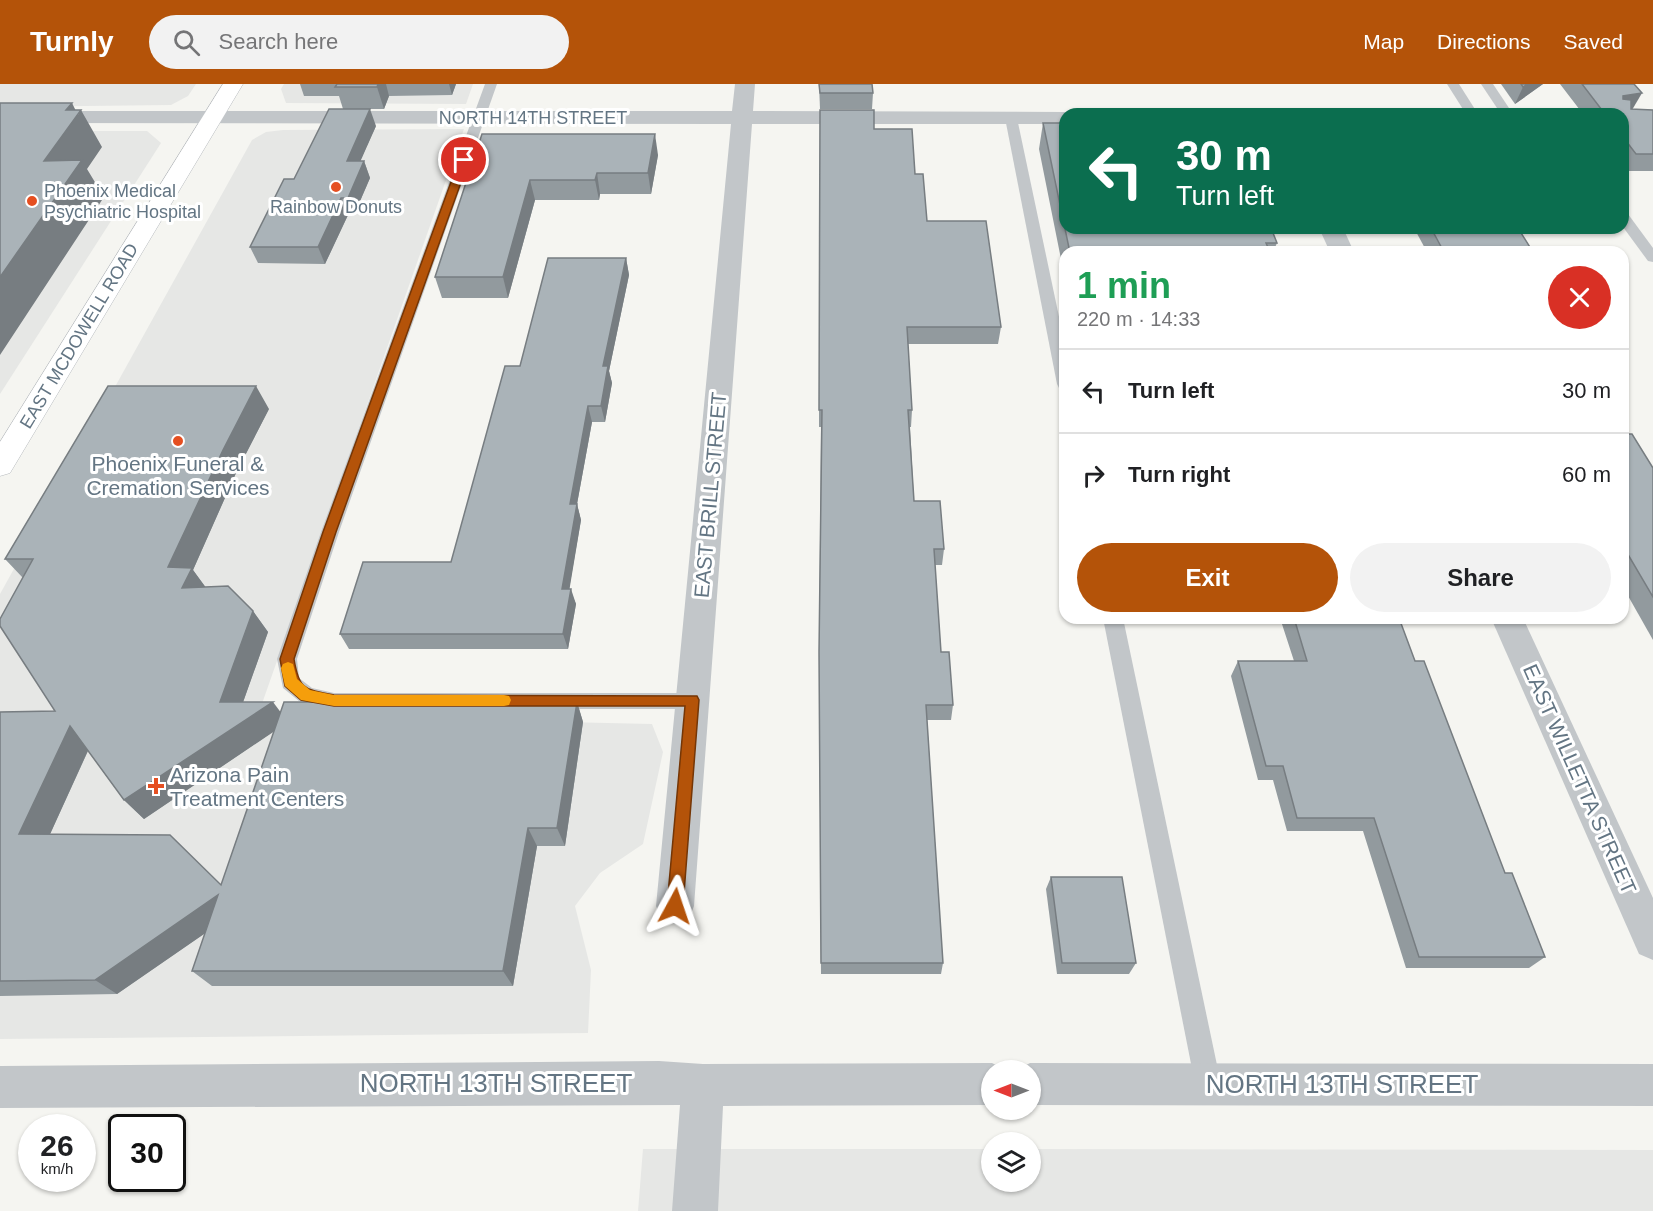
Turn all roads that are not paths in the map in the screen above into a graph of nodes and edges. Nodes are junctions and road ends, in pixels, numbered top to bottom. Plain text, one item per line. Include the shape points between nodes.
1 (233, 84) edge
2 (491, 84) edge
3 (745, 84) edge
4 (1453, 84) edge
5 (1487, 84) edge
6 (1468, 108) edge
7 (1503, 108) edge
8 (0, 117) edge
9 (212, 118) junction
10 (480, 118) junction
11 (743, 118) junction
12 (1011, 118) junction
13 (1059, 118) edge
14 (1629, 225) edge
15 (1653, 258) edge
16 (1059, 354) edge
17 (0, 466) edge
18 (1114, 624) edge
19 (1510, 624) edge
20 (692, 700) junction
21 (675, 906) dead end
22 (1653, 941) edge
23 (981, 1084) edge
24 (1041, 1084) edge
25 (1208, 1084) junction
26 (703, 1085) junction
27 (1653, 1085) edge
28 (0, 1087) edge
29 (695, 1211) edge

1 - 9 main road, EAST MCDOWELL ROAD
2 - 10 lane
3 - 11 street, EAST BRILL STREET
4 - 6 lane
5 - 7 lane
8 - 9 street, NORTH 14TH STREET
9 - 10 street, NORTH 14TH STREET
9 - 17 main road, EAST MCDOWELL ROAD
10 - 11 street, NORTH 14TH STREET
10 - 20 lane via 287,659 290,682 306,696 334,700
11 - 12 street, NORTH 14TH STREET
11 - 20 street, EAST BRILL STREET
12 - 13 street, NORTH 14TH STREET
12 - 16 lane
14 - 15 lane
18 - 25 lane
19 - 22 street, EAST WILLETTA STREET
20 - 21 street, EAST BRILL STREET
23 - 26 street, NORTH 13TH STREET
24 - 25 street, NORTH 13TH STREET
25 - 27 street, NORTH 13TH STREET
26 - 28 street, NORTH 13TH STREET via 635,1082
26 - 29 street

